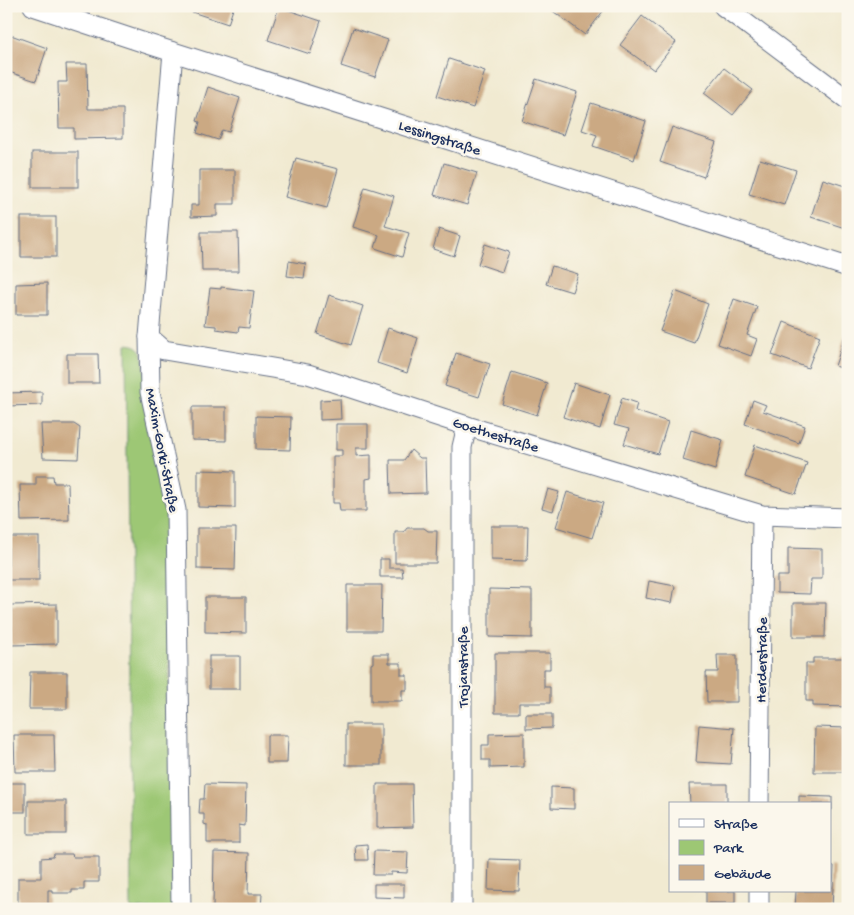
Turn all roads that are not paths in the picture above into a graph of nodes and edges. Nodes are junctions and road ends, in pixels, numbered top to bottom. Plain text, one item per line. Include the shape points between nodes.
1 (33, 6) edge
2 (723, 6) edge
3 (173, 52) junction
4 (848, 100) edge
5 (848, 267) edge
6 (149, 337) junction
7 (467, 426) junction
8 (762, 515) junction
9 (848, 518) edge
10 (759, 802) edge
11 (758, 892) edge
12 (181, 909) edge
13 (462, 909) edge
14 (759, 909) edge

1 - 3 street, Lessingstraße
2 - 4 street
3 - 5 street, Lessingstraße
3 - 6 street, Maxim-Gorki-Straße
6 - 7 street, Goethestraße via 164,350 308,374
6 - 12 street, Maxim-Gorki-Straße via 150,392 176,510
7 - 8 street, Goethestraße
7 - 13 street, Trojanstraße via 462,448
8 - 9 street, Goethestraße
8 - 10 street, Herderstraße
11 - 14 street

